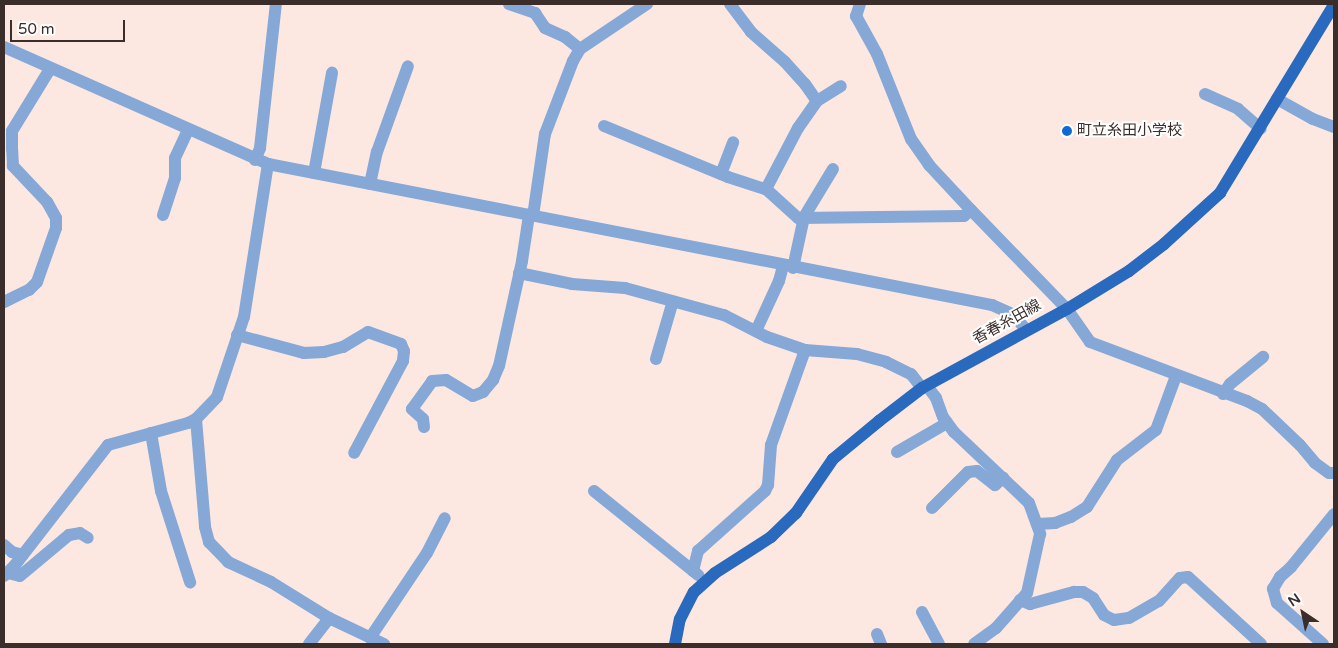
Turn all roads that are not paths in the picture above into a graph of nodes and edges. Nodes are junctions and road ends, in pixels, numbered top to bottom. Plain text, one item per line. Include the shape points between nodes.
1 (276, 4) edge
2 (509, 4) edge
3 (730, 4) edge
4 (860, 4) edge
5 (641, 5) edge
6 (1330, 6) edge
7 (4, 47) edge
8 (580, 49) junction
9 (408, 66) dead end
10 (50, 69) junction
11 (332, 73) dead end
12 (841, 86) dead end
13 (1205, 94) dead end
14 (1277, 99) junction
15 (817, 101) junction
16 (604, 126) dead end
17 (1334, 127) edge
18 (1261, 129) junction
19 (188, 130) junction
20 (733, 142) dead end
21 (254, 160) junction
22 (268, 164) junction
23 (833, 169) dead end
24 (314, 173) junction
25 (721, 174) junction
26 (370, 184) junction
27 (766, 189) junction
28 (971, 210) junction
29 (163, 215) dead end
30 (531, 216) junction
31 (804, 217) junction
32 (788, 267) junction
33 (519, 274) junction
34 (673, 301) junction
35 (4, 302) edge
36 (1067, 309) junction
37 (1026, 330) junction
38 (756, 331) junction
39 (237, 335) junction
40 (805, 350) junction
41 (1263, 357) dead end
42 (656, 359) dead end
43 (1176, 376) junction
44 (925, 387) junction
45 (1223, 394) junction
46 (196, 419) junction
47 (947, 424) junction
48 (424, 427) dead end
49 (151, 433) junction
50 (897, 452) dead end
51 (354, 453) dead end
52 (1334, 473) edge
53 (1003, 478) junction
54 (594, 491) dead end
55 (932, 508) dead end
56 (1334, 514) edge
57 (445, 518) dead end
58 (1038, 524) junction
59 (88, 538) dead end
60 (4, 545) edge
61 (24, 555) junction
62 (693, 571) junction
63 (6, 574) edge
64 (706, 581) junction
65 (190, 582) dead end
66 (1020, 600) junction
67 (922, 612) dead end
68 (329, 618) junction
69 (370, 638) junction
70 (309, 644) edge
71 (384, 644) edge
72 (675, 644) edge
73 (939, 644) edge
74 (974, 644) edge
75 (1261, 644) edge
76 (1322, 644) edge

1 - 21 street via 260,148
2 - 8 street via 535,13 545,28 565,37
3 - 15 street via 751,32 785,62
4 - 28 street via 856,16 877,54 911,139 929,165
5 - 8 street
6 - 14 main road, 香春糸田線
7 - 10 street
8 - 30 street via 544,134
9 - 26 street via 377,152
10 - 19 street
10 - 35 street via 12,131 13,166 46,202 56,218 56,228 37,282 29,290
11 - 24 street
12 - 15 street
13 - 18 street via 1238,109
14 - 17 street
14 - 18 main road, 香春糸田線
15 - 27 street via 798,128
16 - 25 street
18 - 36 main road, 香春糸田線 via 1220,193 1136,266
19 - 21 street
19 - 29 street via 174,158 175,178
20 - 25 street
21 - 22 street
22 - 24 street
22 - 39 street via 244,317
23 - 31 street
24 - 26 street
25 - 27 street
26 - 30 street
27 - 31 street via 798,218
28 - 31 street via 964,216
28 - 36 street
30 - 32 street
30 - 33 street
31 - 32 street
32 - 37 street via 992,305 1014,315
32 - 38 street
33 - 34 street via 572,284 625,288
33 - 48 street via 493,380 483,392 473,396 446,380 432,382 412,409 423,419
34 - 38 street via 724,315
34 - 42 street
36 - 37 main road, 香春糸田線
36 - 43 street via 1090,342
37 - 44 main road, 香春糸田線
38 - 40 street
39 - 46 street via 218,397
39 - 51 street via 304,353 343,347 368,332 401,344 403,362
40 - 44 street via 857,354 886,362 911,374
40 - 62 street via 771,445 765,492 698,551
41 - 45 street via 1230,384
43 - 45 street
43 - 58 street via 1156,430 1117,460 1086,507 1055,523
44 - 47 street
44 - 64 main road, 香春糸田線 via 833,459 796,513 770,537
45 - 52 street via 1262,410 1315,463
46 - 49 street
46 - 68 street via 209,542 228,562 271,582
47 - 50 street
47 - 53 street via 965,445
49 - 61 street via 108,445
49 - 65 street via 162,491
53 - 55 street via 995,485 976,471 968,472
53 - 58 street via 1029,503
54 - 62 street
56 - 76 street via 1273,589 1277,604
57 - 69 street via 427,553
58 - 66 street via 1040,534 1036,560 1027,592
59 - 63 street via 80,533 69,535 20,576
60 - 61 street via 12,552
61 - 63 street
62 - 64 street
64 - 72 main road, 香春糸田線 via 694,592 680,619
66 - 74 street via 996,628
66 - 75 street via 1030,604 1083,592 1093,598 1104,615 1114,620 1129,618 1159,601 1180,578 1188,577
67 - 73 street
68 - 69 street
68 - 70 street
69 - 71 street

